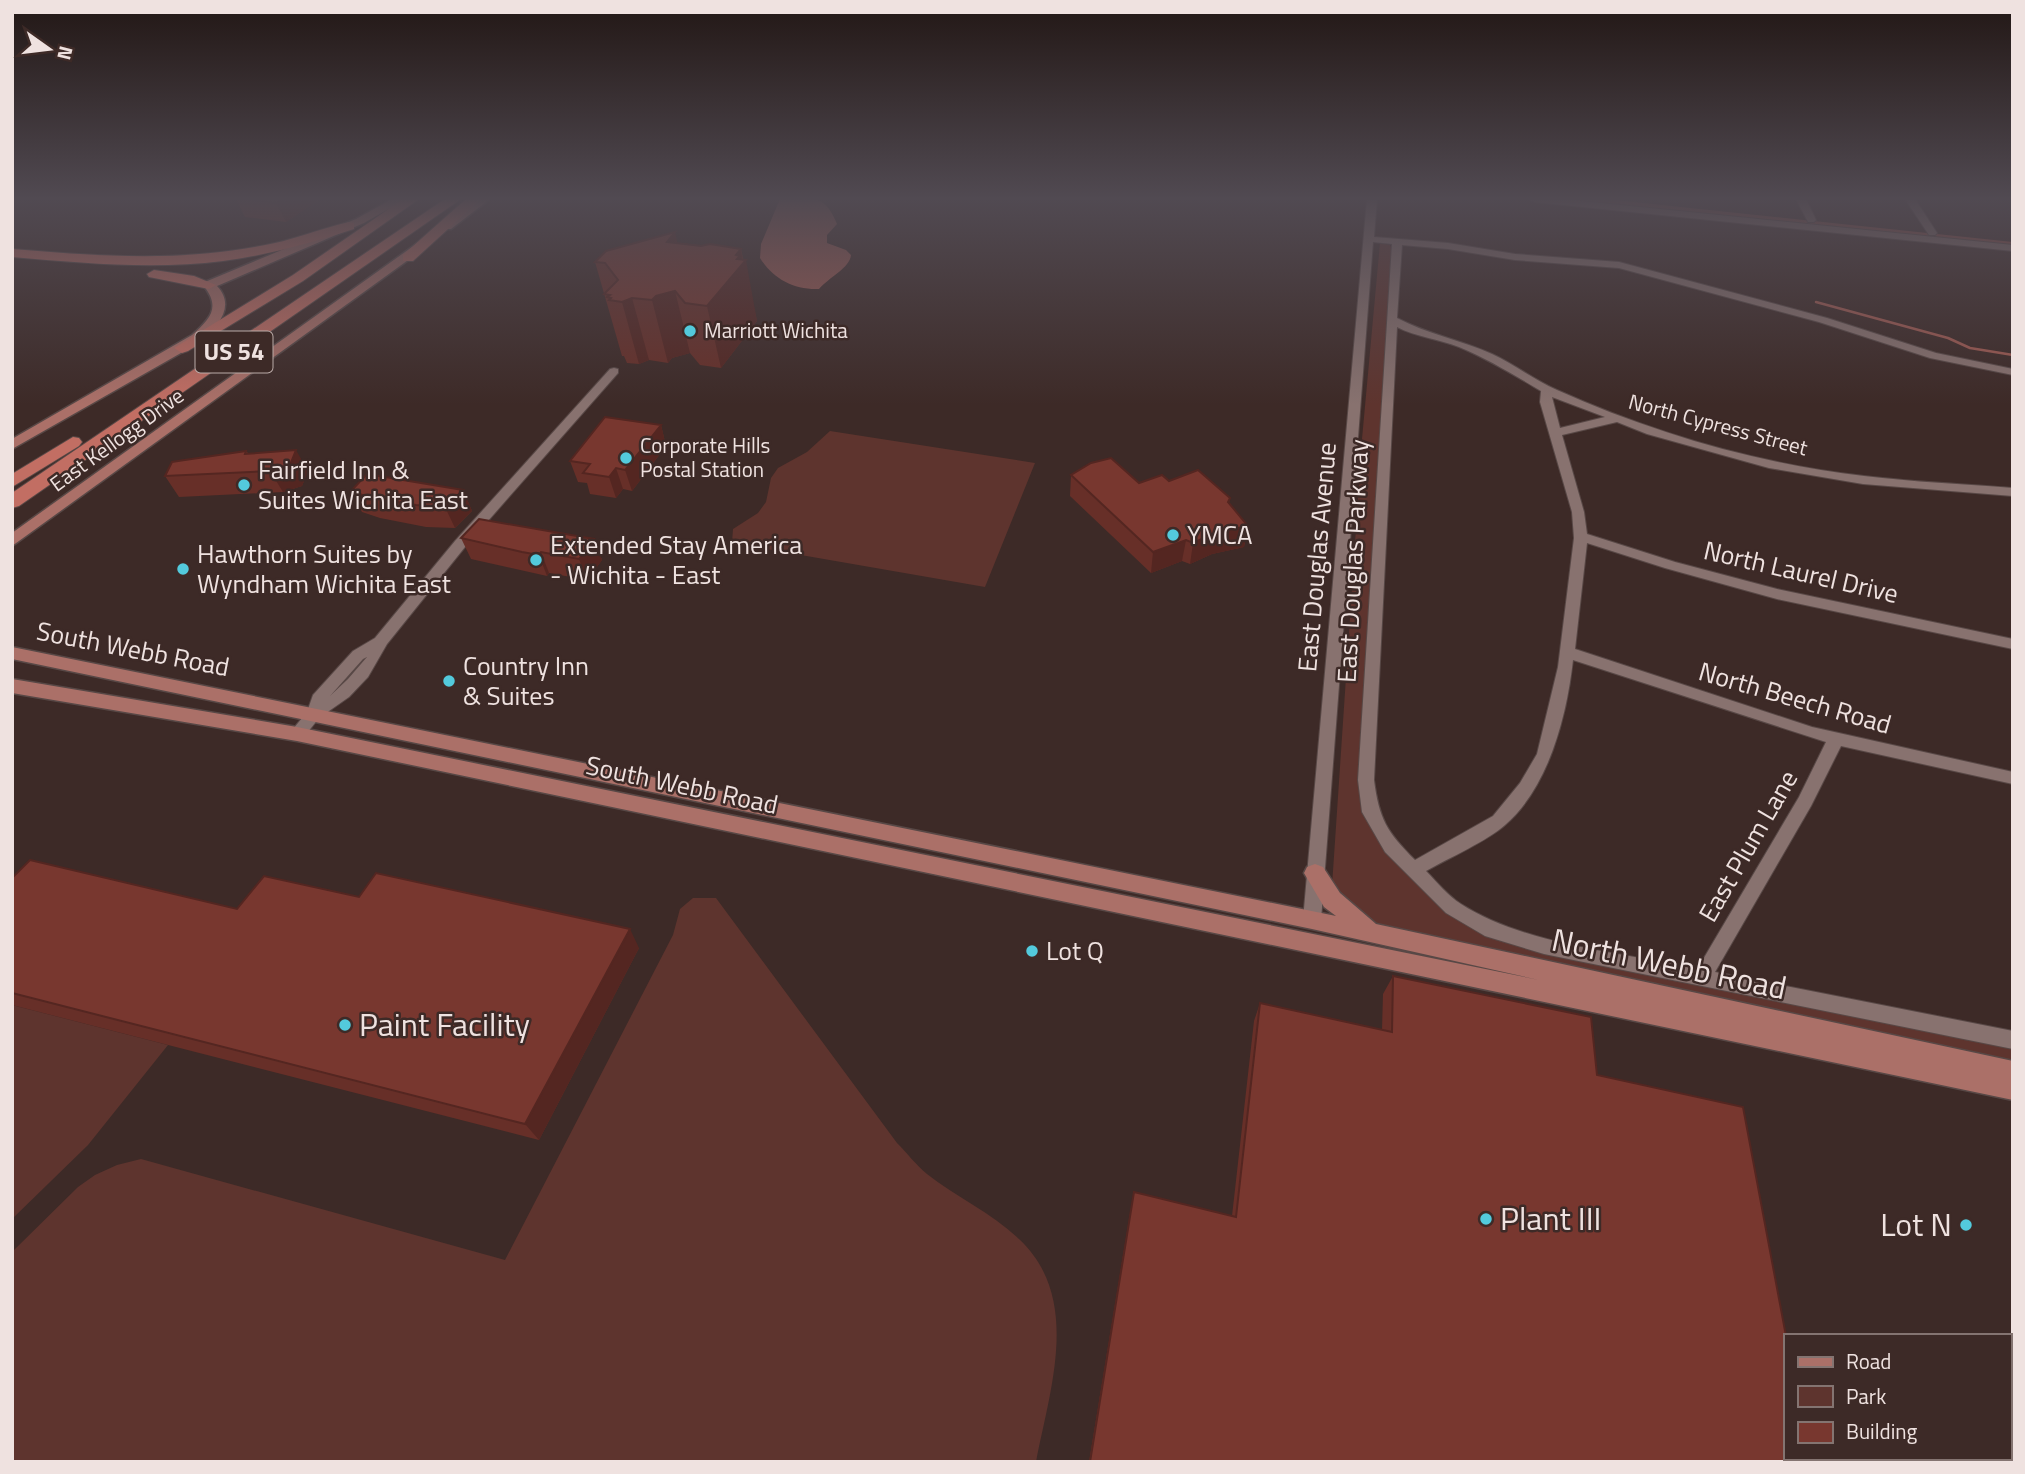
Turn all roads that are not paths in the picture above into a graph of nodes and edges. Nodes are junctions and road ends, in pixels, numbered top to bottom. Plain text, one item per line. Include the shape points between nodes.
1 (76, 268) edge
2 (250, 268) edge
3 (313, 268) edge
4 (333, 268) edge
5 (354, 268) edge
6 (394, 268) edge
7 (1366, 268) edge
8 (1396, 268) edge
9 (1629, 268) edge
10 (209, 285) junction
11 (1391, 319) junction
12 (182, 348) junction
13 (614, 371) dead end
14 (2013, 372) edge
15 (1547, 390) junction
16 (1618, 418) junction
17 (1554, 433) junction
18 (12, 445) edge
19 (12, 482) edge
20 (2013, 492) edge
21 (12, 502) edge
22 (1580, 536) junction
23 (12, 541) edge
24 (2013, 644) edge
25 (1567, 652) junction
26 (12, 653) edge
27 (12, 686) edge
28 (314, 714) junction
29 (297, 734) junction
30 (1836, 739) junction
31 (2013, 778) edge
32 (807, 816) junction
33 (797, 838) junction
34 (1414, 869) junction
35 (1315, 873) junction
36 (1312, 920) junction
37 (1266, 934) junction
38 (1379, 935) junction
39 (1338, 949) junction
40 (1702, 978) junction
41 (2013, 1040) edge
42 (2013, 1073) edge
43 (2013, 1088) edge

1 - 10 highway via 179,277
2 - 10 main road
3 - 12 highway
4 - 19 highway, US 54
5 - 21 highway, US 54
6 - 23 main road, East Kellogg Drive
7 - 35 street, East Douglas Avenue
8 - 11 street, East Douglas Parkway
9 - 14 street via 1823,320 1934,356
10 - 12 main road, East Kellogg Drive via 220,298 219,314
11 - 15 street, North Cypress Street via 1411,330 1461,344
11 - 34 street, East Douglas Parkway via 1366,780 1370,812 1391,847
12 - 18 main road, East Kellogg Drive
13 - 28 street via 460,544 380,642 377,655 335,702
15 - 16 street, North Cypress Street
15 - 17 street via 1545,402
16 - 17 street
16 - 20 street, North Cypress Street via 1769,464 1863,480
17 - 22 street via 1578,512
22 - 24 street, North Laurel Drive via 1777,594
22 - 25 street
25 - 30 street, North Beech Road
25 - 34 street via 1545,754 1527,788 1499,821
26 - 28 main road, South Webb Road
27 - 29 main road, South Webb Road
28 - 29 street
28 - 32 main road, South Webb Road
29 - 33 main road, South Webb Road
30 - 31 street, North Beech Road
30 - 40 street, East Plum Lane
32 - 33 main road
32 - 36 main road, South Webb Road
33 - 37 main road, South Webb Road
34 - 40 street, East Douglas Parkway via 1452,908 1491,930 1544,946
35 - 36 street, East Douglas Avenue
35 - 38 main road via 1344,912
36 - 37 main road
36 - 38 main road, North Webb Road
36 - 39 main road via 1325,941
37 - 39 main road, South Webb Road
38 - 42 main road, North Webb Road
39 - 43 main road, North Webb Road
40 - 41 street, East Douglas Parkway

